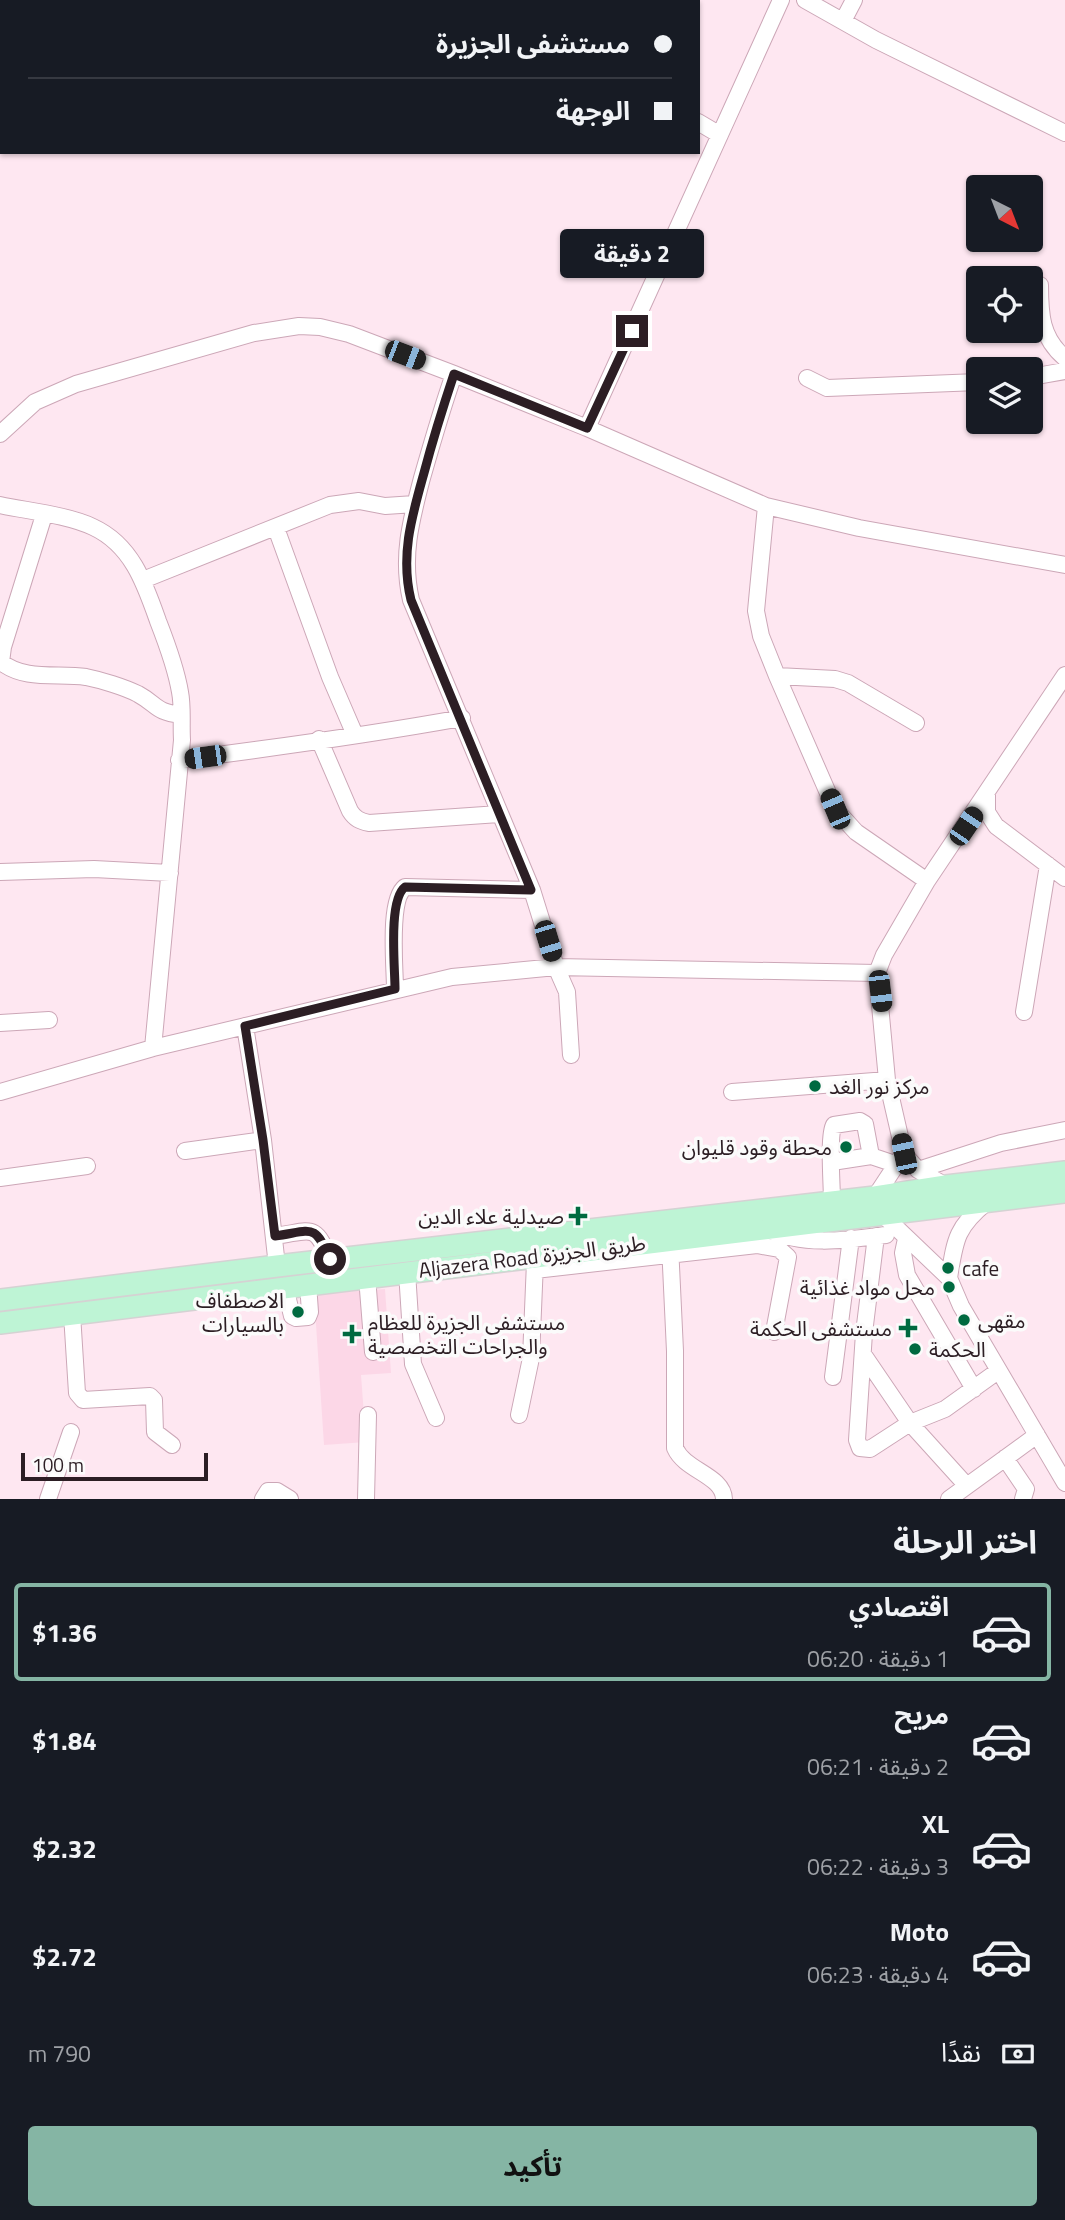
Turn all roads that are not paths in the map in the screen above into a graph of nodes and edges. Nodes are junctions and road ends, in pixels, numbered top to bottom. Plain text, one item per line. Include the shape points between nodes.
1 (781, 0) edge
2 (805, 0) edge
3 (854, 0) edge
4 (843, 21) junction
5 (700, 123) edge
6 (1065, 133) edge
7 (720, 135) junction
8 (1043, 325) edge
9 (1065, 358) edge
10 (1065, 371) edge
11 (454, 374) junction
12 (1043, 375) edge
13 (807, 378) dead end
14 (966, 382) edge
15 (587, 428) junction
16 (0, 434) edge
17 (415, 504) junction
18 (0, 505) edge
19 (766, 506) junction
20 (44, 515) junction
21 (276, 528) junction
22 (1065, 565) edge
23 (144, 580) junction
24 (1065, 675) edge
25 (777, 676) junction
26 (181, 715) junction
27 (462, 719) junction
28 (916, 723) dead end
29 (355, 735) junction
30 (319, 739) junction
31 (179, 760) junction
32 (987, 795) junction
33 (499, 814) junction
34 (966, 826) junction
35 (1002, 830) junction
36 (1048, 865) junction
37 (0, 872) edge
38 (170, 873) junction
39 (1065, 878) edge
40 (927, 881) junction
41 (531, 890) junction
42 (556, 967) junction
43 (877, 972) junction
44 (395, 989) junction
45 (1024, 1012) dead end
46 (48, 1020) dead end
47 (0, 1023) edge
48 (245, 1026) junction
49 (153, 1048) junction
50 (571, 1055) dead end
51 (887, 1080) junction
52 (732, 1092) dead end
53 (0, 1093) edge
54 (1065, 1130) edge
55 (263, 1140) junction
56 (185, 1151) dead end
57 (871, 1156) junction
58 (901, 1160) junction
59 (832, 1162) junction
60 (87, 1166) dead end
61 (918, 1170) junction
62 (1065, 1172) edge
63 (0, 1178) edge
64 (946, 1186) junction
65 (1065, 1192) edge
66 (832, 1201) junction
67 (987, 1202) junction
68 (879, 1206) junction
69 (765, 1228) junction
70 (902, 1234) junction
71 (275, 1236) junction
72 (876, 1236) junction
73 (851, 1238) junction
74 (744, 1239) junction
75 (670, 1247) junction
76 (330, 1259) junction
77 (535, 1263) junction
78 (277, 1266) junction
79 (407, 1272) junction
80 (367, 1277) junction
81 (949, 1278) junction
82 (308, 1284) junction
83 (285, 1287) junction
84 (0, 1300) edge
85 (72, 1314) junction
86 (0, 1323) edge
87 (774, 1332) dead end
88 (373, 1352) dead end
89 (863, 1354) junction
90 (999, 1371) junction
91 (833, 1377) dead end
92 (974, 1389) junction
93 (369, 1415) dead end
94 (519, 1415) dead end
95 (436, 1418) dead end
96 (910, 1423) junction
97 (71, 1432) dead end
98 (1037, 1435) junction
99 (172, 1445) dead end
100 (1005, 1458) junction
101 (1065, 1483) edge
102 (967, 1486) junction
103 (48, 1499) edge
104 (263, 1499) edge
105 (290, 1499) edge
106 (366, 1499) edge
107 (724, 1499) edge
108 (949, 1499) edge
109 (1023, 1499) edge

1 - 7 street
2 - 4 street
3 - 4 street
4 - 6 street
5 - 7 street
7 - 15 street
8 - 9 street
10 - 12 street
11 - 15 street
11 - 16 street via 349,334 299,326 254,333 76,384 35,402
11 - 17 street
13 - 14 street via 827,388
15 - 19 street
17 - 21 street via 344,502
17 - 27 street via 406,544 408,591
18 - 20 street
19 - 22 street via 859,528
19 - 25 street via 756,611
20 - 23 street via 94,528 116,542
20 - 26 street via 1,662 30,674 87,677 139,695 163,713
21 - 23 street
21 - 29 street
23 - 26 street via 180,691
24 - 32 street
25 - 28 street via 848,683
25 - 40 street via 835,809 856,832
26 - 31 street
27 - 29 street
27 - 33 street
29 - 30 street
30 - 31 street
30 - 33 street via 350,811 361,821
31 - 38 street
32 - 34 street
32 - 35 street via 987,812
33 - 41 street
34 - 35 street
34 - 40 street
35 - 36 street
36 - 39 street
36 - 45 street
37 - 38 street via 94,869
38 - 49 street
40 - 43 street
41 - 42 street
41 - 44 street via 405,887 397,896 395,912
42 - 43 street
42 - 44 street via 452,977
42 - 50 street via 568,992
43 - 51 street
44 - 48 street
46 - 47 street
48 - 49 street
48 - 55 street
49 - 53 street
51 - 52 street
51 - 58 street
54 - 61 street via 1001,1143
55 - 56 street
55 - 71 street
57 - 58 street
57 - 59 street
57 - 59 street via 865,1124 860,1121 834,1125 830,1132
58 - 61 street
58 - 68 street
59 - 66 street
60 - 63 street
61 - 64 street
62 - 64 main road, Aljazera Road طريق الجزيزة
64 - 68 main road, Aljazera Road طريق الجزيزة
65 - 67 main road, Aljazera Road طريق الجزيزة
66 - 68 main road, Aljazera Road طريق الجزيزة
66 - 76 main road, Aljazera Road طريق الجزيزة
67 - 68 main road, Aljazera Road طريق الجزيزة
67 - 81 street via 959,1232
68 - 69 main road, Aljazera Road طريق الجزيزة
68 - 70 street
69 - 73 street via 806,1242
69 - 74 main road, Aljazera Road طريق الجزيزة
70 - 72 street
70 - 81 street
70 - 92 street via 907,1275
71 - 76 street via 311,1231 320,1237
71 - 78 street
72 - 73 street
72 - 89 street
73 - 91 street
74 - 75 main road, Aljazera Road طريق الجزيزة
74 - 87 street via 779,1249 788,1257
75 - 77 main road, Aljazera Road طريق الجزيزة
75 - 107 street via 675,1448 679,1458 716,1482
76 - 78 main road, Aljazera Road طريق الجزيزة
77 - 79 main road, Aljazera Road طريق الجزيزة
77 - 94 street via 531,1358
78 - 84 main road, Aljazera Road طريق الجزيزة
79 - 80 main road, Aljazera Road طريق الجزيزة
79 - 95 street via 413,1364
80 - 82 main road, Aljazera Road طريق الجزيزة
80 - 88 street
81 - 90 street
82 - 83 main road, Aljazera Road طريق الجزيزة
82 - 83 street via 308,1317 292,1316
83 - 85 main road, Aljazera Road طريق الجزيزة
85 - 86 main road, Aljazera Road طريق الجزيزة
85 - 99 street via 79,1397 150,1396 155,1432
89 - 96 street
89 - 96 street via 858,1445 870,1449
90 - 92 street
90 - 98 street
92 - 96 street via 939,1412
93 - 106 street
96 - 102 street
97 - 103 street
98 - 100 street
98 - 101 street
100 - 102 street
100 - 109 street via 1026,1489
102 - 108 street
104 - 105 street via 268,1491 277,1491

